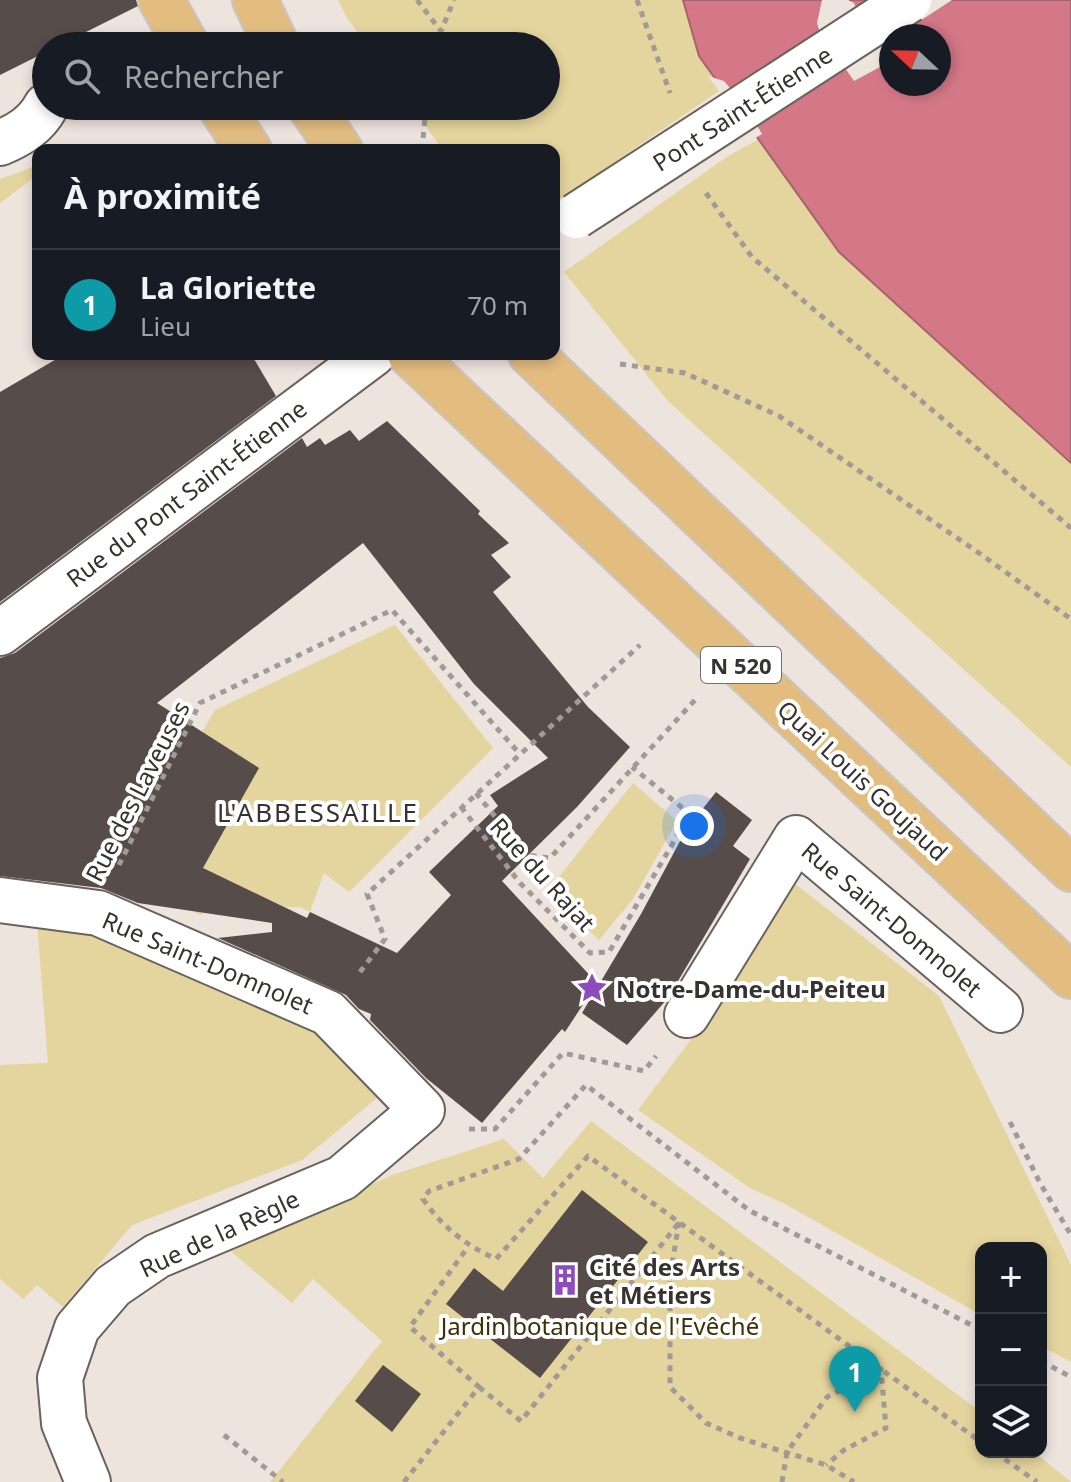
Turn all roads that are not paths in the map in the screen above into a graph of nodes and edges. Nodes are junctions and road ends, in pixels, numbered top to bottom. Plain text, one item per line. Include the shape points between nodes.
1 (161, 0) edge
2 (255, 0) edge
3 (909, 0) edge
4 (179, 32) edge
5 (270, 32) edge
6 (36, 120) edge
7 (229, 120) edge
8 (320, 120) edge
9 (0, 143) edge
10 (245, 144) edge
11 (336, 144) edge
12 (576, 216) dead end
13 (365, 360) edge
14 (416, 360) edge
15 (537, 360) edge
16 (0, 633) edge
17 (1071, 869) edge
18 (0, 900) edge
19 (1071, 976) edge
20 (1000, 1010) dead end
21 (687, 1015) road end
22 (422, 1110) joint
23 (88, 1482) edge

1 - 4 main road
2 - 5 main road
3 - 12 street, Pont Saint-Étienne, bridge
6 - 9 street
7 - 10 main road
8 - 11 main road
13 - 16 street, Rue du Pont Saint-Étienne
14 - 19 main road, Quai Louis Goujaud / N 520
15 - 17 main road
18 - 22 street, Rue Saint-Domnolet via 98,913 328,1013
20 - 21 street, Rue Saint-Domnolet via 796,838
22 - 23 street, Rue de la Règle via 342,1178 157,1256 113,1286 77,1328 60,1378 64,1423

